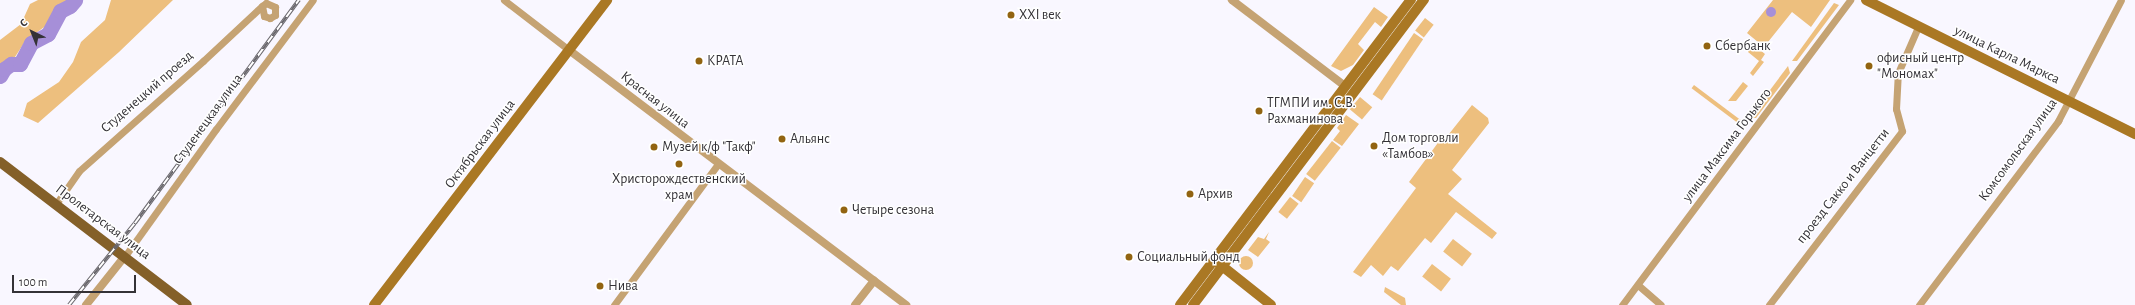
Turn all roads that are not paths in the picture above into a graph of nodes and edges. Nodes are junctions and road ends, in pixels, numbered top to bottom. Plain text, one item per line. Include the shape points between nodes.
1 (314, 0) edge
2 (504, 0) edge
3 (607, 0) edge
4 (1232, 0) edge
5 (1411, 0) edge
6 (1424, 0) edge
7 (1850, 0) edge
8 (1866, 0) edge
9 (2121, 0) edge
10 (262, 6) dead end
11 (1918, 27) junction
12 (569, 50) junction
13 (1345, 86) junction
14 (1354, 93) junction
15 (2069, 102) junction
16 (2135, 134) edge
17 (0, 162) edge
18 (718, 164) junction
19 (56, 204) junction
20 (125, 256) junction
21 (1214, 260) junction
22 (1222, 267) junction
23 (874, 281) junction
24 (1638, 285) junction
25 (86, 305) edge
26 (187, 305) edge
27 (374, 305) edge
28 (614, 305) edge
29 (856, 305) edge
30 (906, 305) edge
31 (1180, 305) edge
32 (1193, 305) edge
33 (1271, 305) edge
34 (1622, 305) edge
35 (1661, 305) edge
36 (1769, 305) edge
37 (1920, 305) edge

1 - 20 street, Студенецкая улица via 216,129
2 - 12 street, Красная улица
3 - 12 main road, Октябрьская улица
4 - 13 street
5 - 13 main road
6 - 14 main road
7 - 24 street, улица Максима Горького
8 - 11 main road, улица Карла Маркса
9 - 15 street, Комсомольская улица
10 - 19 street, Студенецкий проезд via 79,170
11 - 15 main road, улица Карла Маркса
11 - 36 street, проезд Сакко и Ванцетти via 1898,73 1896,109 1902,131
12 - 18 street, Красная улица
12 - 27 main road, Октябрьская улица
13 - 14 main road
13 - 21 main road
14 - 22 main road
15 - 16 main road, улица Карла Маркса
15 - 37 street, Комсомольская улица via 2058,121
17 - 19 main road, Пролетарская улица
18 - 23 street, Красная улица
18 - 28 street
19 - 20 main road, Пролетарская улица
20 - 25 street
20 - 26 main road, Пролетарская улица
21 - 22 main road
21 - 31 main road
22 - 32 main road
22 - 33 main road
23 - 29 street
23 - 30 street, Красная улица
24 - 34 street, улица Максима Горького
24 - 35 street

